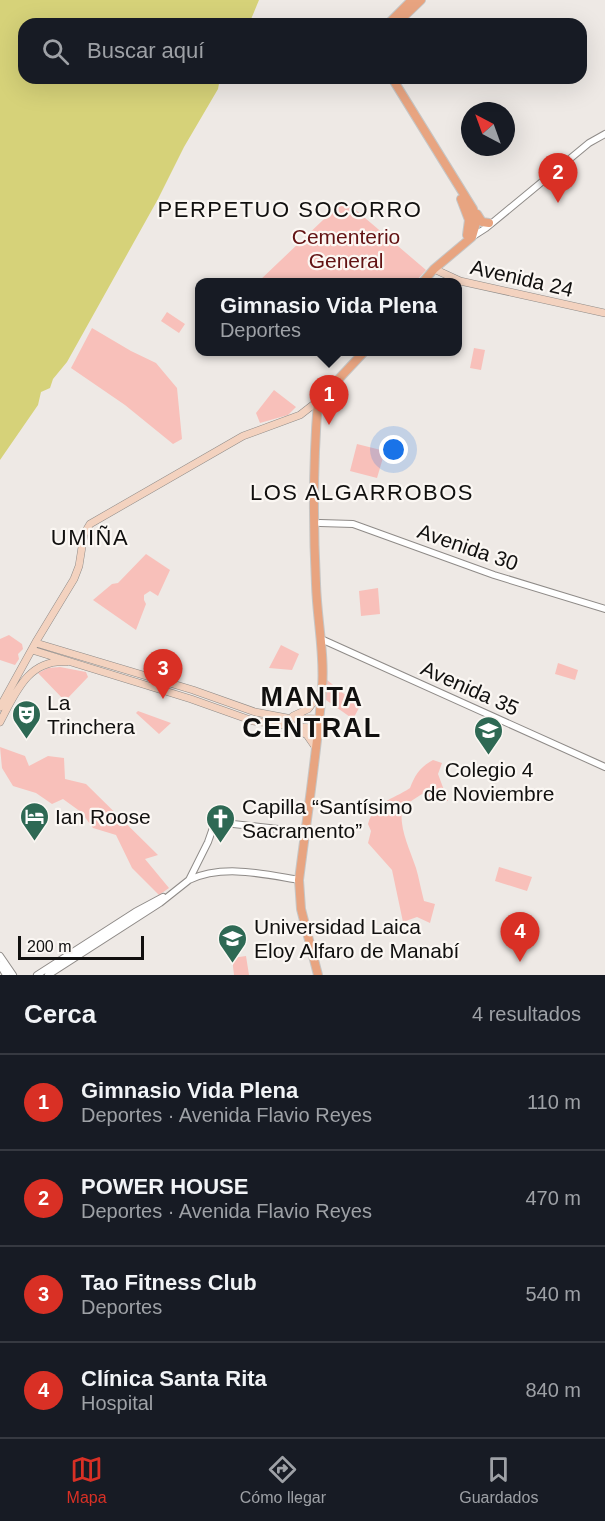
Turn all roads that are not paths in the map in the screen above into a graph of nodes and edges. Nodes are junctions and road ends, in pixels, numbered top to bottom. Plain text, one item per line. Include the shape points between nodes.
1 (412, 0) edge
2 (421, 0) edge
3 (394, 18) edge
4 (402, 18) edge
5 (390, 84) edge
6 (396, 84) edge
7 (605, 134) edge
8 (473, 209) junction
9 (489, 223) junction
10 (469, 236) junction
11 (434, 268) junction
12 (426, 278) edge
13 (454, 278) edge
14 (462, 281) edge
15 (605, 314) edge
16 (359, 356) edge
17 (318, 401) junction
18 (320, 523) dead end
19 (605, 609) edge
20 (321, 639) junction
21 (34, 646) junction
22 (72, 663) junction
23 (321, 692) junction
24 (0, 707) edge
25 (287, 718) junction
26 (319, 719) junction
27 (0, 722) edge
28 (290, 727) junction
29 (318, 729) junction
30 (316, 748) junction
31 (605, 767) edge
32 (305, 832) junction
33 (189, 880) junction
34 (299, 880) junction
35 (166, 896) junction
36 (0, 956) edge
37 (0, 965) edge
38 (6, 975) edge
39 (13, 975) edge
40 (37, 975) edge
41 (48, 975) edge
42 (318, 975) edge

1 - 3 main road
2 - 4 main road
5 - 10 main road via 466,207
6 - 8 main road
7 - 9 street
8 - 9 main road via 482,222
8 - 10 main road via 476,223
9 - 10 street via 483,231
10 - 11 main road
11 - 12 main road
11 - 13 main road, Avenida 24
14 - 15 main road, Avenida 24
16 - 17 main road
17 - 20 main road via 315,556
17 - 21 main road via 300,415 243,436 90,524 74,579
18 - 19 street, Avenida 30 via 352,524 494,575
20 - 23 main road
20 - 31 street, Avenida 35
21 - 22 main road
21 - 24 main road
21 - 25 main road
22 - 27 main road via 51,663 32,672
22 - 28 main road via 246,718
23 - 25 main road via 308,710
23 - 26 main road
25 - 26 main road
26 - 29 main road
28 - 29 main road
28 - 30 main road via 304,732
29 - 30 main road
30 - 32 main road
32 - 33 street via 215,822
32 - 34 main road
33 - 34 street via 232,871
33 - 35 street
34 - 42 main road via 301,909
35 - 40 street
35 - 41 street
36 - 39 street
37 - 38 street

